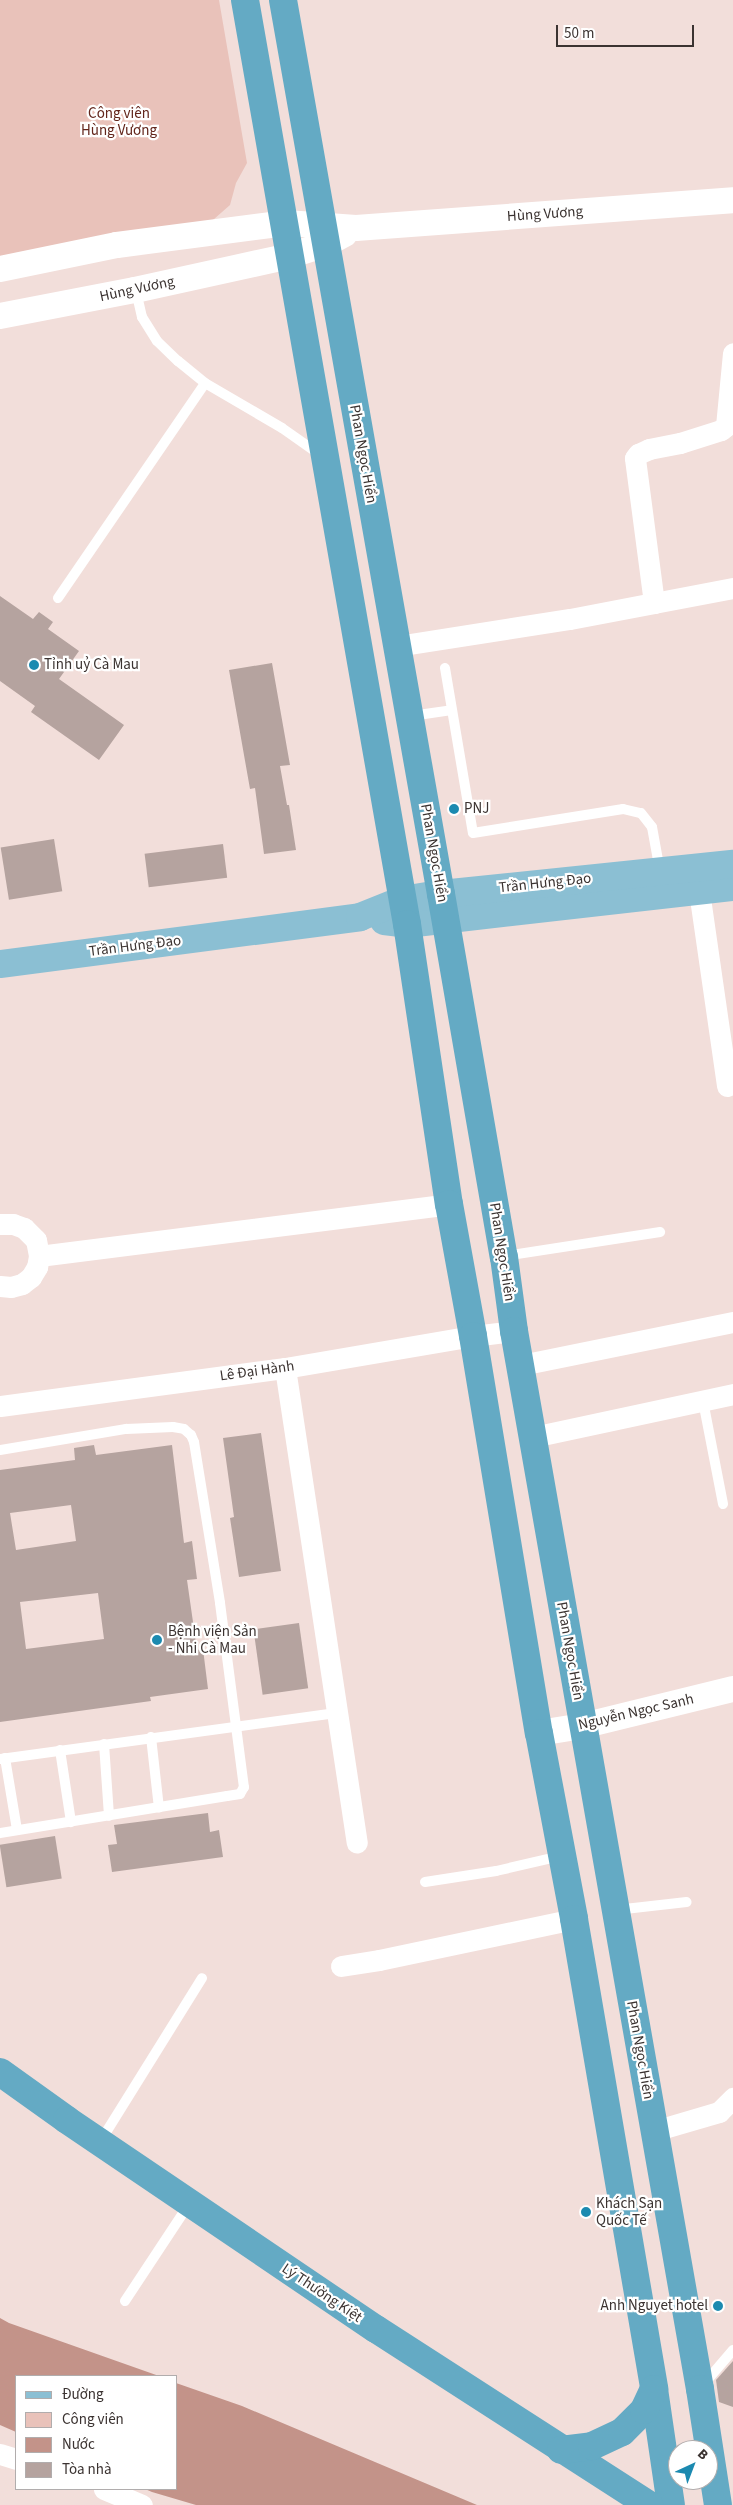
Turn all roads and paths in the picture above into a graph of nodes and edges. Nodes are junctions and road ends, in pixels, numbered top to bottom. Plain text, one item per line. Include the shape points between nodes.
1 (245, 0) edge
2 (282, 0) edge
3 (733, 200) edge
4 (286, 223) junction
5 (324, 234) junction
6 (289, 256) junction
7 (0, 269) edge
8 (136, 290) junction
9 (0, 316) edge
10 (733, 353) edge
11 (206, 383) junction
12 (728, 429) edge
13 (327, 459) junction
14 (733, 588) edge
15 (58, 598) dead end
16 (654, 603) junction
17 (397, 646) junction
18 (445, 668) dead end
19 (452, 710) junction
20 (410, 717) junction
21 (733, 864) edge
22 (661, 872) junction
23 (733, 887) edge
24 (699, 891) junction
25 (444, 907) junction
26 (404, 912) junction
27 (0, 964) edge
28 (727, 1086) dead end
29 (449, 1204) junction
30 (0, 1224) edge
31 (660, 1232) dead end
32 (39, 1256) junction
33 (504, 1256) junction
34 (0, 1286) edge
35 (733, 1322) edge
36 (514, 1331) junction
37 (473, 1336) junction
38 (521, 1365) junction
39 (285, 1368) junction
40 (733, 1394) edge
41 (703, 1401) junction
42 (0, 1406) edge
43 (533, 1437) junction
44 (0, 1450) edge
45 (723, 1504) dead end
46 (733, 1689) edge
47 (338, 1713) junction
48 (237, 1726) junction
49 (582, 1726) junction
50 (539, 1733) junction
51 (151, 1737) junction
52 (104, 1744) junction
53 (60, 1750) junction
54 (2, 1758) edge
55 (159, 1808) junction
56 (109, 1816) junction
57 (71, 1822) junction
58 (18, 1830) junction
59 (0, 1833) edge
60 (357, 1843) dead end
61 (562, 1856) junction
62 (425, 1882) dead end
63 (686, 1902) dead end
64 (615, 1910) junction
65 (574, 1919) junction
66 (341, 1966) dead end
67 (202, 1978) dead end
68 (0, 2072) edge
69 (733, 2098) edge
70 (654, 2130) junction
71 (100, 2143) junction
72 (189, 2204) junction
73 (125, 2302) dead end
74 (733, 2350) edge
75 (654, 2389) junction
76 (700, 2389) junction
77 (561, 2450) junction
78 (0, 2454) edge
79 (15, 2459) edge
80 (106, 2490) edge
81 (142, 2505) edge
82 (649, 2505) edge
83 (671, 2505) edge
84 (718, 2505) edge

1 - 4 highway
2 - 5 highway, Phan Ngọc Hiển
3 - 5 street, Hùng Vương via 356,228
4 - 5 street
4 - 6 highway
4 - 7 street via 117,245
5 - 6 street, Hùng Vương
5 - 17 highway, Phan Ngọc Hiển
6 - 8 street, Hùng Vương
6 - 13 highway
8 - 9 street, Hùng Vương
8 - 11 lane via 142,317 157,341
10 - 12 street
11 - 13 lane
11 - 15 lane
12 - 16 street via 649,449 635,458
13 - 26 highway
14 - 16 street
16 - 17 street
17 - 20 highway, Phan Ngọc Hiển
18 - 19 lane
19 - 20 lane
19 - 22 lane via 473,832 623,809 641,813 652,828
20 - 25 highway, Phan Ngọc Hiển
21 - 22 main road, Trần Hưng Đạo
22 - 25 main road, Trần Hưng Đạo
23 - 24 main road, Trần Hưng Đạo
24 - 25 main road, Trần Hưng Đạo
24 - 28 street
25 - 26 main road, Trần Hưng Đạo
25 - 33 highway, Phan Ngọc Hiển
26 - 27 main road, Trần Hưng Đạo
26 - 29 highway
29 - 32 street
29 - 37 highway
30 - 32 street via 24,1228 36,1240
31 - 33 lane
32 - 34 street via 32,1277 22,1284
33 - 36 highway, Phan Ngọc Hiển
35 - 38 street
36 - 37 street, Lê Đại Hành
36 - 38 highway, Phan Ngọc Hiển
37 - 39 street, Lê Đại Hành
37 - 50 highway
38 - 43 highway, Phan Ngọc Hiển
39 - 42 street, Lê Đại Hành
39 - 47 street
40 - 41 street
41 - 43 street
41 - 45 lane
43 - 49 highway, Phan Ngọc Hiển
44 - 48 lane via 126,1429 174,1427 184,1429 190,1435 194,1442 219,1594
46 - 49 street, Nguyễn Ngọc Sanh
47 - 48 lane
47 - 60 street
48 - 51 lane
48 - 55 lane via 244,1790 240,1794
49 - 50 street, Nguyễn Ngọc Sanh
49 - 64 highway, Phan Ngọc Hiển
50 - 61 highway
51 - 52 lane
51 - 55 lane
52 - 53 lane
52 - 56 lane
53 - 54 lane
53 - 57 lane
54 - 58 lane
55 - 56 lane
56 - 57 lane
57 - 58 lane
58 - 59 lane
61 - 62 lane
61 - 65 highway
63 - 64 lane
64 - 70 highway, Phan Ngọc Hiển
65 - 66 street
65 - 75 highway
67 - 71 lane
68 - 71 highway, Lý Thường Kiệt
69 - 70 street via 719,2112
70 - 76 highway, Phan Ngọc Hiển
71 - 72 highway, Lý Thường Kiệt
72 - 73 lane
72 - 77 highway, Lý Thường Kiệt
74 - 76 lane
75 - 77 highway via 644,2410 622,2432 592,2446
75 - 83 highway
76 - 84 highway, Phan Ngọc Hiển
77 - 82 highway, Lý Thường Kiệt
78 - 79 street
80 - 81 street

